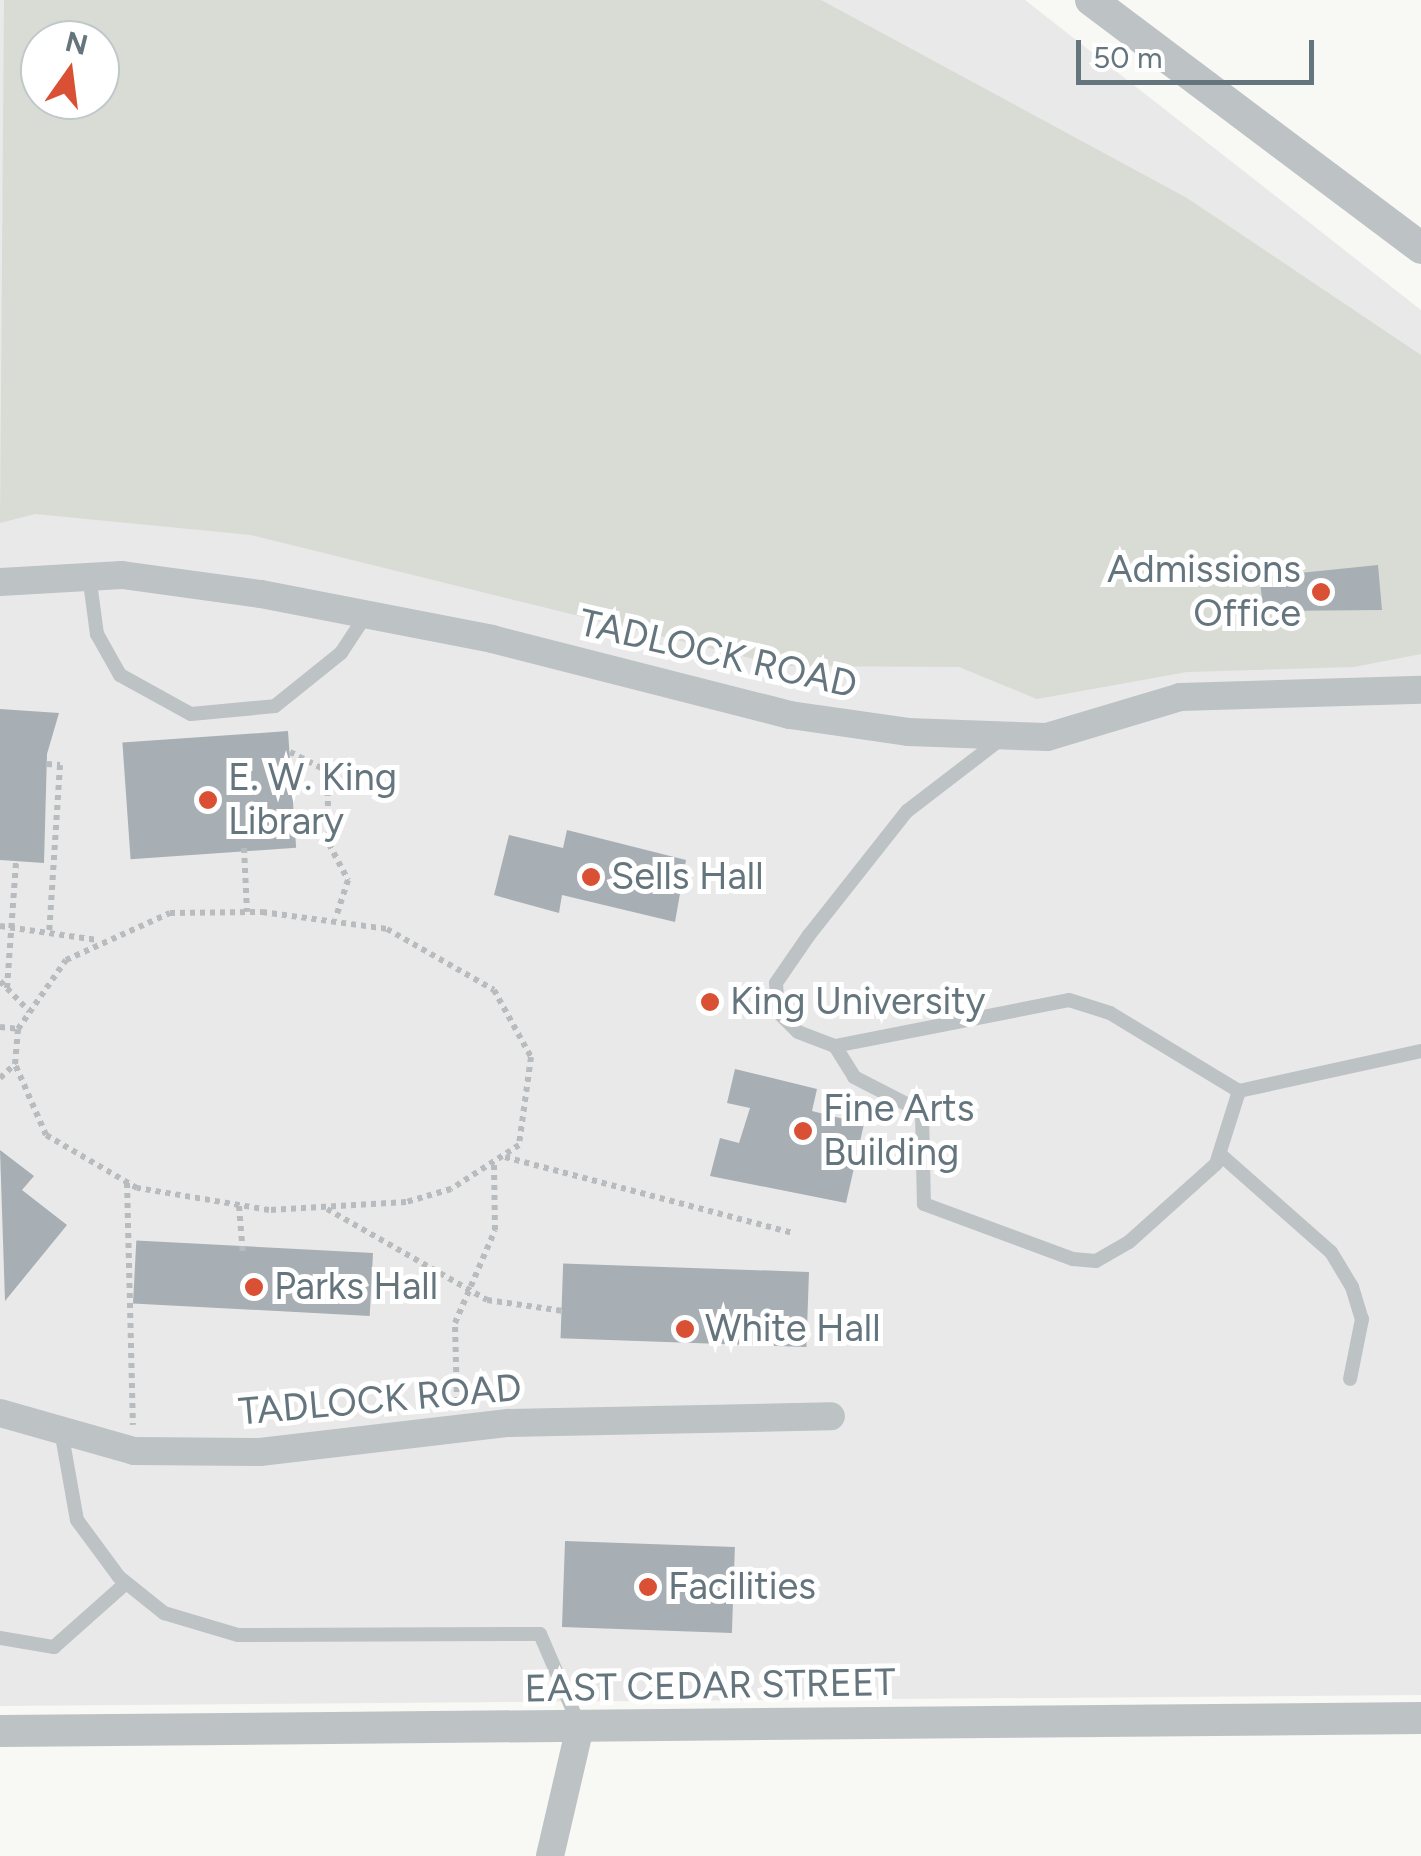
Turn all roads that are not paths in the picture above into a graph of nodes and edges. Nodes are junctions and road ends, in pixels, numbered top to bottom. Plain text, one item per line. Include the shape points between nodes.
1 (1091, 0) edge
2 (1421, 248) edge
3 (89, 575) junction
4 (0, 582) edge
5 (366, 614) junction
6 (1421, 690) edge
7 (1005, 736) junction
8 (836, 1046) junction
9 (1421, 1051) edge
10 (1239, 1090) junction
11 (1222, 1156) junction
12 (1350, 1379) dead end
13 (0, 1413) edge
14 (831, 1416) dead end
15 (62, 1436) junction
16 (126, 1583) junction
17 (0, 1638) edge
18 (1421, 1718) edge
19 (580, 1727) junction
20 (0, 1731) edge
21 (550, 1856) edge

1 - 2 street
3 - 4 street, TADLOCK ROAD
3 - 5 street, TADLOCK ROAD
3 - 5 lane via 97,634 120,675 191,714 275,706 341,653
5 - 7 street, TADLOCK ROAD via 790,714
6 - 7 street, TADLOCK ROAD via 1180,697 1047,737
7 - 8 lane via 907,811 776,983 778,1012 798,1032
8 - 10 lane via 1069,1000 1110,1013
8 - 11 lane via 854,1078 922,1112 924,1204 1096,1261
9 - 10 lane
10 - 11 lane
11 - 12 lane via 1330,1252 1352,1287 1362,1318
13 - 15 street, TADLOCK ROAD
14 - 15 street, TADLOCK ROAD via 458,1428 260,1452 134,1451
15 - 16 lane via 77,1520
16 - 17 lane via 54,1647
16 - 19 lane via 164,1613 238,1635 540,1634
18 - 19 street, EAST CEDAR STREET
19 - 20 street, EAST CEDAR STREET
19 - 21 street

